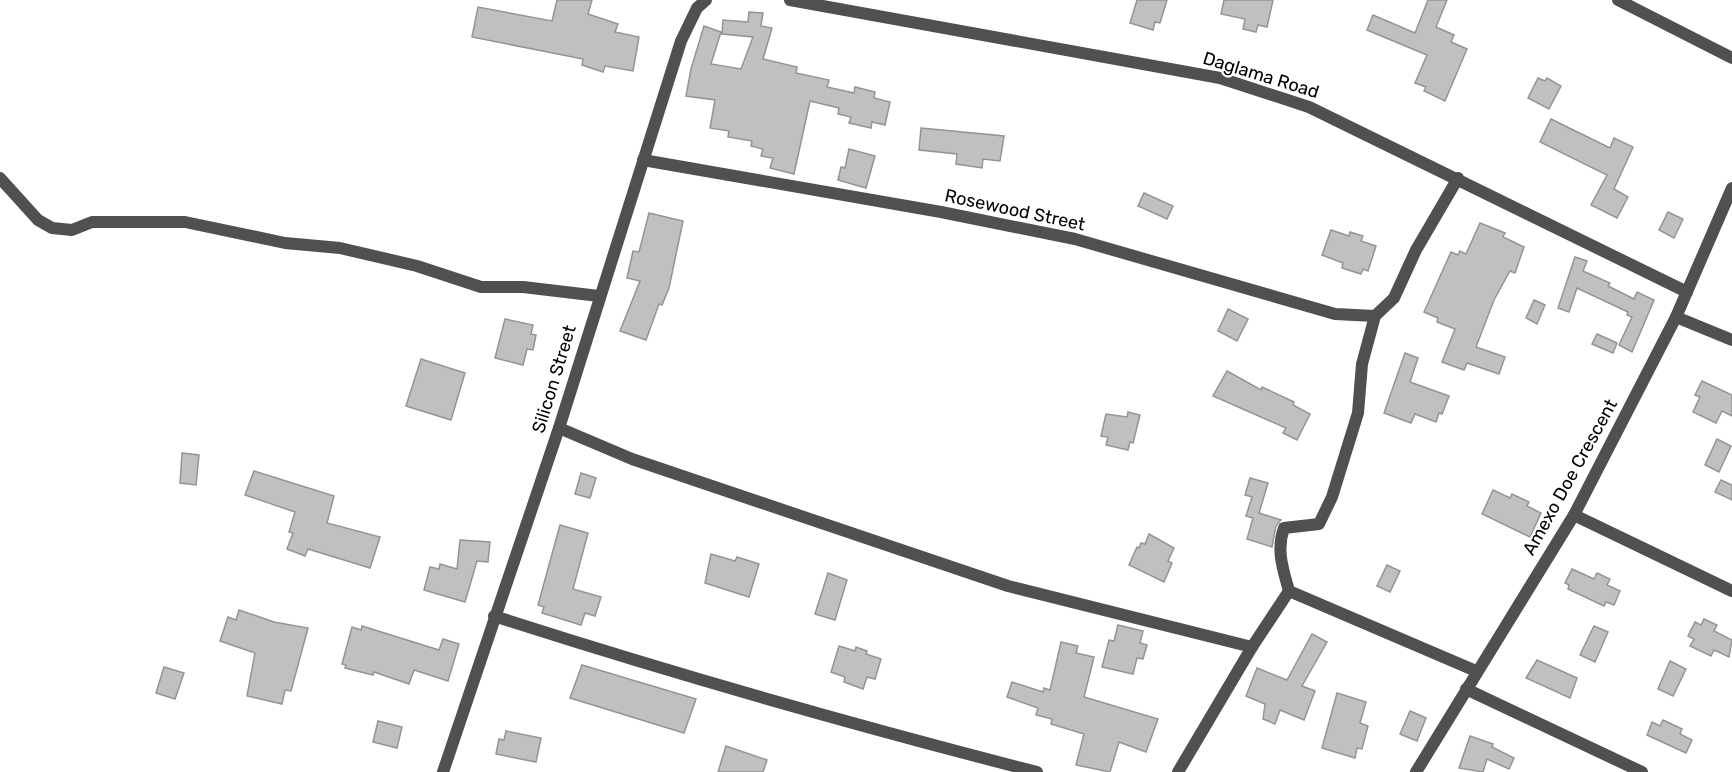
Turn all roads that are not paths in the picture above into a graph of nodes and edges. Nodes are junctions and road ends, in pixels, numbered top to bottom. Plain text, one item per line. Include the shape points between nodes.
1 (706, 0) edge
2 (790, 0) edge
3 (1618, 0) edge
4 (1732, 58) edge
5 (643, 160) junction
6 (0, 178) edge
7 (1458, 178) junction
8 (1732, 188) edge
9 (1687, 292) junction
10 (599, 297) junction
11 (1375, 316) junction
12 (1676, 316) junction
13 (1732, 340) edge
14 (559, 428) junction
15 (1574, 515) junction
16 (1289, 591) junction
17 (1732, 591) edge
18 (494, 616) junction
19 (1252, 647) junction
20 (1476, 671) junction
21 (1466, 689) junction
22 (443, 772) edge
23 (1037, 772) edge
24 (1178, 772) edge
25 (1416, 772) edge
26 (1642, 772) edge

1 - 5 street, Silicon Street via 697,8 681,41
2 - 7 street, Daglama Road via 1220,78 1309,107
3 - 4 street
5 - 10 street, Silicon Street
5 - 11 street, Rosewood Street via 1075,239 1335,314
6 - 10 street via 38,220 52,228 72,230 92,222 185,222 285,243 340,248 417,266 481,287 523,287
7 - 9 street, Daglama Road
7 - 11 street via 1416,250 1395,298
8 - 9 street, Amexo Doe Crescent
9 - 12 street, Amexo Doe Crescent
10 - 14 street, Silicon Street
11 - 16 street via 1362,364 1358,413 1332,497 1319,524 1284,528 1279,541
12 - 13 street
12 - 15 street, Amexo Doe Crescent
14 - 18 street, Silicon Street
14 - 19 street via 632,459 1008,586
15 - 17 street
15 - 20 street, Amexo Doe Crescent
16 - 19 street
16 - 20 street
18 - 22 street, Silicon Street
18 - 23 street via 811,713
19 - 24 street
20 - 21 street, Amexo Doe Crescent
21 - 25 street, Amexo Doe Crescent
21 - 26 street

